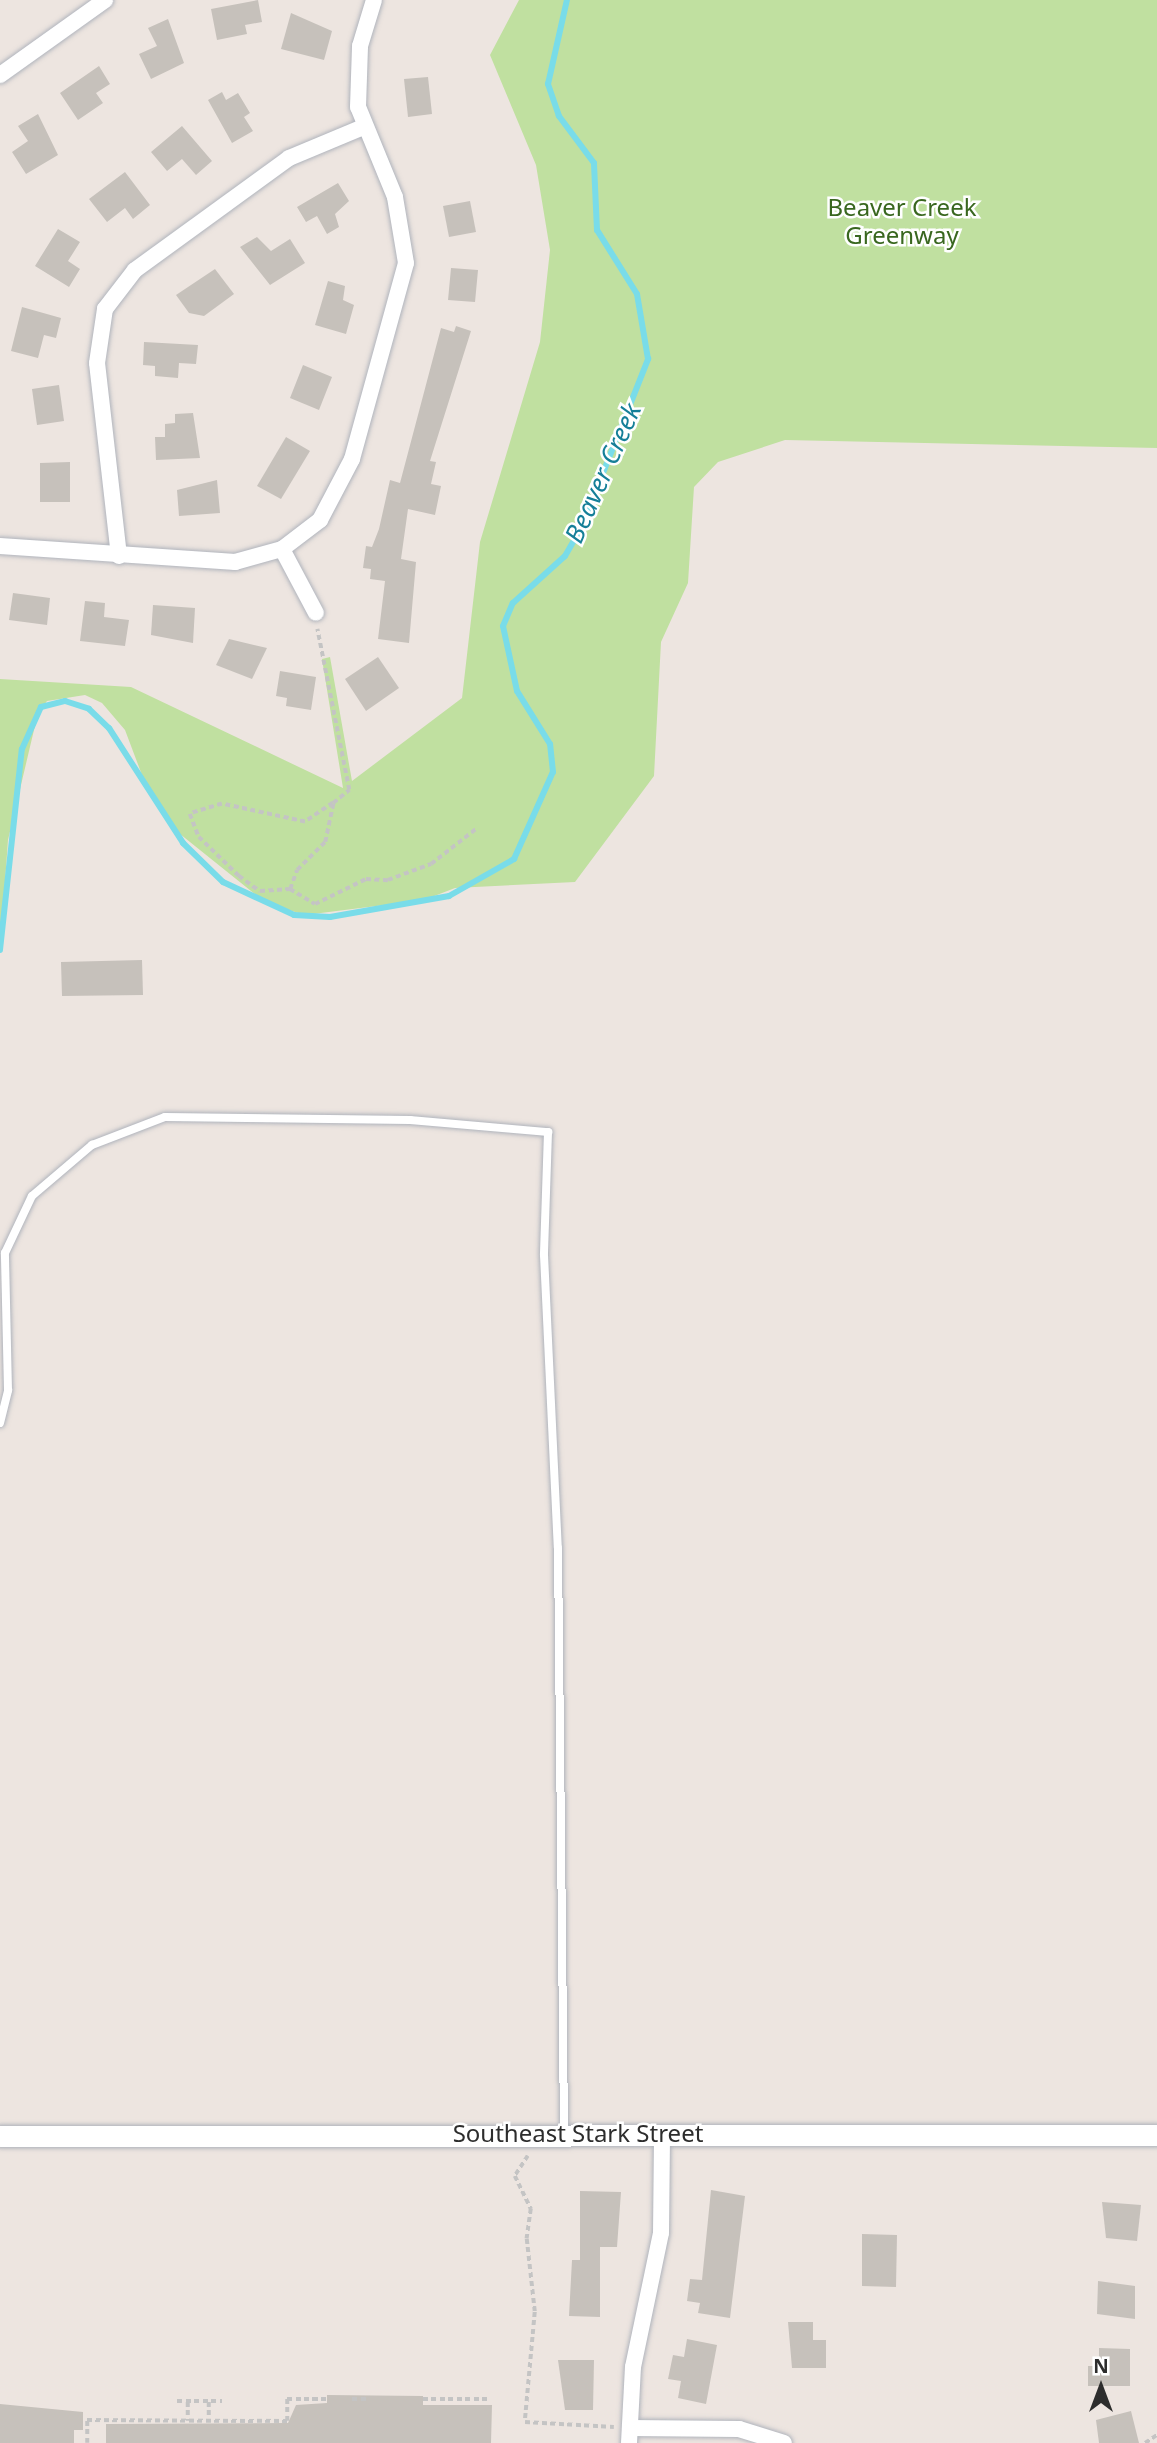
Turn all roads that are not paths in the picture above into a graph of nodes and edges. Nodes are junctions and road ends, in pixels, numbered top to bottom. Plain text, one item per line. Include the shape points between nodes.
1 (105, 0) edge
2 (374, 0) edge
3 (0, 75) edge
4 (363, 127) junction
5 (0, 546) edge
6 (282, 550) junction
7 (119, 556) junction
8 (316, 613) road end
9 (0, 1423) edge
10 (564, 2133) junction
11 (662, 2133) junction
12 (1157, 2135) edge
13 (0, 2136) edge
14 (630, 2435) edge
15 (784, 2443) edge

1 - 3 street
2 - 4 street via 360,46
4 - 6 street via 402,219 403,286 335,497 303,538
4 - 7 street via 289,158 135,270 105,309 97,363
5 - 7 street
6 - 7 street via 215,563
6 - 8 street
9 - 10 lane via 8,1390 5,1253 32,1196 92,1145 166,1117 410,1120 548,1132 544,1255 558,1548
10 - 11 main road, Southeast Stark Street
10 - 13 main road, Southeast Stark Street
11 - 12 main road, Southeast Stark Street
11 - 14 street via 661,2233 635,2355
14 - 15 street via 739,2429

